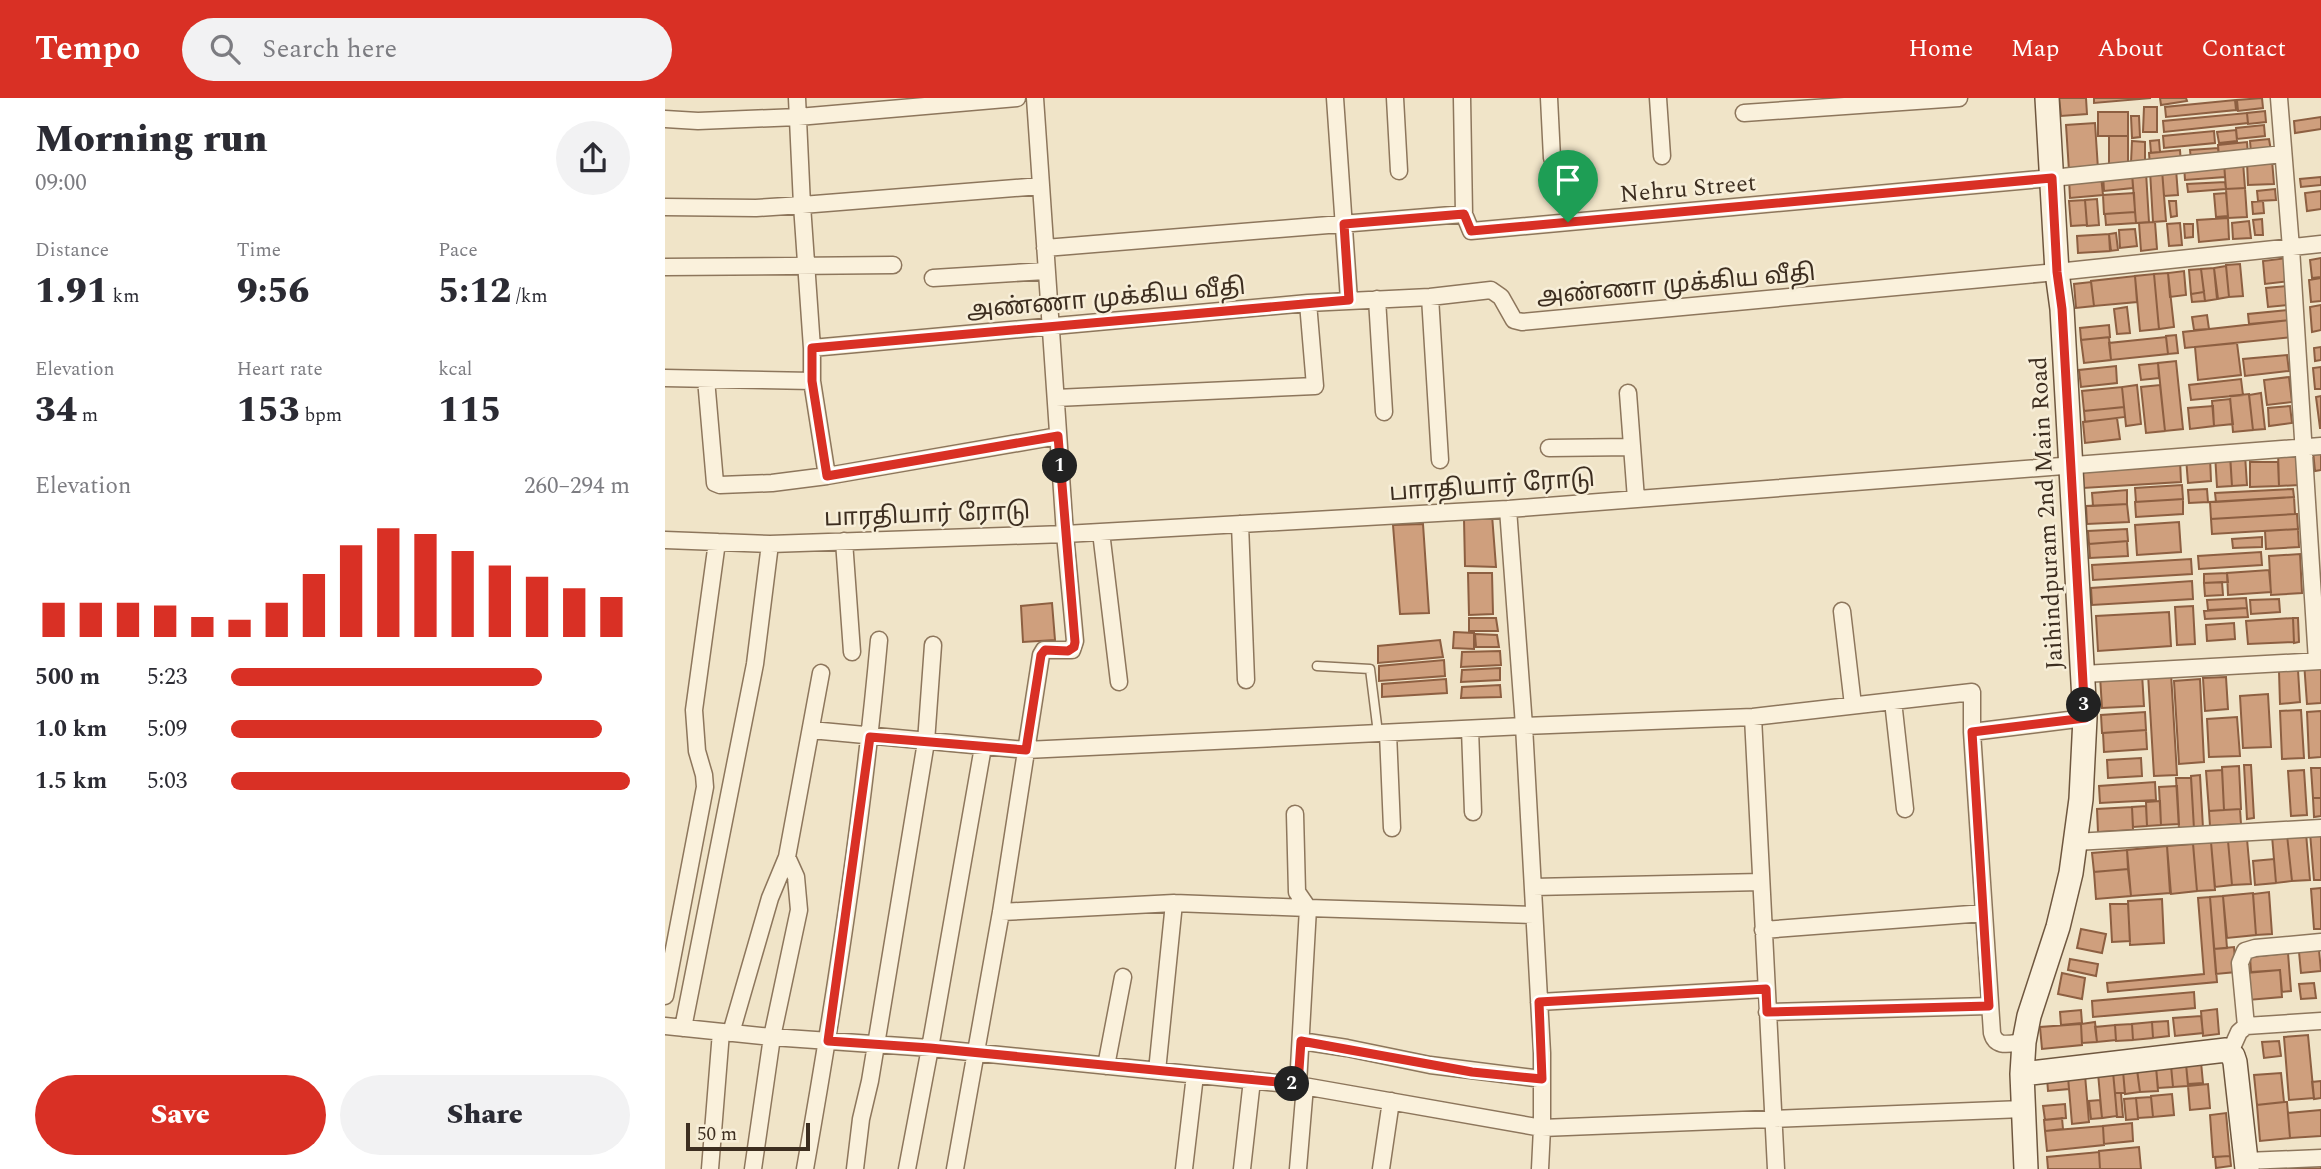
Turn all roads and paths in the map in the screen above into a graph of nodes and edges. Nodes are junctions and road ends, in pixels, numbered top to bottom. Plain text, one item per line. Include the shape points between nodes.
1 (797, 98) edge
2 (1017, 98) edge
3 (1035, 98) edge
4 (1335, 98) edge
5 (1395, 98) edge
6 (1462, 98) edge
7 (1549, 98) edge
8 (1658, 98) edge
9 (1959, 98) edge
10 (2047, 98) edge
11 (2279, 98) edge
12 (1744, 113) dead end
13 (798, 117) junction
14 (665, 118) edge
15 (2283, 154) junction
16 (1661, 156) dead end
17 (1552, 158) dead end
18 (1399, 170) dead end
19 (2052, 178) junction
20 (1040, 186) junction
21 (802, 205) junction
22 (665, 207) edge
23 (1464, 214) junction
24 (1344, 224) junction
25 (2321, 244) edge
26 (1045, 248) junction
27 (2291, 248) junction
28 (893, 265) dead end
29 (665, 267) edge
30 (806, 267) junction
31 (1046, 271) junction
32 (2057, 272) junction
33 (933, 278) dead end
34 (1430, 297) junction
35 (1377, 299) junction
36 (1349, 300) junction
37 (1307, 303) junction
38 (1050, 327) junction
39 (812, 348) junction
40 (665, 378) edge
41 (706, 379) junction
42 (812, 381) junction
43 (1628, 393) dead end
44 (1056, 398) junction
45 (1384, 412) dead end
46 (1058, 436) junction
47 (2321, 446) edge
48 (1632, 447) junction
49 (2302, 447) junction
50 (1549, 448) dead end
51 (1440, 460) dead end
52 (2070, 464) junction
53 (827, 476) junction
54 (1636, 499) junction
55 (1508, 509) junction
56 (1240, 524) junction
57 (1101, 532) junction
58 (1065, 534) junction
59 (665, 540) edge
60 (717, 541) junction
61 (844, 541) junction
62 (771, 544) junction
63 (2317, 595) edge
64 (1843, 611) dead end
65 (879, 640) dead end
66 (933, 645) dead end
67 (852, 652) dead end
68 (2319, 661) edge
69 (1317, 666) dead end
70 (821, 673) dead end
71 (2083, 674) junction
72 (1246, 680) dead end
73 (1119, 682) dead end
74 (1893, 701) junction
75 (1853, 705) junction
76 (1753, 717) junction
77 (2085, 718) junction
78 (1524, 726) junction
79 (1470, 729) junction
80 (811, 730) junction
81 (1972, 732) junction
82 (1383, 733) junction
83 (870, 737) junction
84 (926, 742) junction
85 (983, 747) junction
86 (1026, 750) junction
87 (1905, 808) dead end
88 (1473, 812) dead end
89 (1295, 814) dead end
90 (1392, 828) dead end
91 (2321, 828) edge
92 (2075, 842) junction
93 (787, 857) junction
94 (1761, 882) junction
95 (1533, 887) junction
96 (1174, 903) junction
97 (1308, 908) junction
98 (1001, 912) junction
99 (1984, 913) junction
100 (1534, 915) junction
101 (1763, 930) junction
102 (2321, 942) edge
103 (1123, 977) dead end
104 (1766, 989) junction
105 (665, 996) edge
106 (1539, 1002) junction
107 (1989, 1006) junction
108 (1767, 1012) junction
109 (2321, 1021) edge
110 (665, 1026) edge
111 (2246, 1026) junction
112 (683, 1028) junction
113 (726, 1032) junction
114 (772, 1037) junction
115 (828, 1041) junction
116 (1301, 1041) junction
117 (2024, 1042) junction
118 (876, 1044) junction
119 (930, 1048) junction
120 (2230, 1052) junction
121 (977, 1054) junction
122 (1106, 1066) junction
123 (1157, 1071) junction
124 (2022, 1074) junction
125 (1195, 1075) junction
126 (1542, 1079) junction
127 (1252, 1080) junction
128 (1301, 1085) junction
129 (1391, 1101) junction
130 (2023, 1110) junction
131 (1772, 1119) junction
132 (1542, 1128) junction
133 (2321, 1158) edge
134 (2247, 1165) edge
135 (710, 1169) edge
136 (753, 1169) edge
137 (805, 1169) edge
138 (855, 1169) edge
139 (907, 1169) edge
140 (955, 1169) edge
141 (1184, 1169) edge
142 (1242, 1169) edge
143 (1298, 1169) edge
144 (1381, 1169) edge
145 (1540, 1169) edge
146 (1776, 1169) edge
147 (2026, 1169) edge

1 - 13 street
2 - 13 street
3 - 20 street
4 - 24 street
5 - 18 street
6 - 23 street
7 - 17 street
8 - 16 street
9 - 12 street
10 - 19 street, Jaihindpuram 2nd Main Road
11 - 15 street
13 - 14 street
13 - 21 street
15 - 19 street
15 - 27 street
19 - 23 street, Nehru Street via 1471,231
19 - 32 street, Jaihindpuram 2nd Main Road
20 - 21 street
20 - 26 street
21 - 22 street
21 - 30 street
23 - 24 street
24 - 26 street
24 - 36 street
25 - 27 street
26 - 31 street
27 - 32 street
27 - 49 street
28 - 30 street
29 - 30 street
30 - 39 street
31 - 33 street
31 - 38 street
32 - 34 street, அண்ணா முக்கிய வீதி via 1522,322 1514,320 1491,290
32 - 52 street, Jaihindpuram 2nd Main Road
34 - 35 street, அண்ணா முக்கிய வீதி
34 - 51 street
35 - 36 street, அண்ணா முக்கிய வீதி
35 - 45 street
36 - 37 street, அண்ணா முக்கிய வீதி
37 - 38 street, அண்ணா முக்கிய வீதி
37 - 44 street via 1315,386
38 - 39 street, அண்ணா முக்கிய வீதி
38 - 44 street
39 - 42 street
40 - 41 street
41 - 42 street
41 - 53 street via 715,483 772,484
42 - 53 street
43 - 48 street
44 - 46 street
46 - 53 street
46 - 58 street
47 - 49 street, பாரதியார் ரோடு
48 - 50 street
48 - 54 street
49 - 52 street, பாரதியார் ரோடு
49 - 63 street
52 - 54 street, பாரதியார் ரோடு
52 - 71 street, Jaihindpuram 2nd Main Road
54 - 55 street, பாரதியார் ரோடு
55 - 56 street, பாரதியார் ரோடு
55 - 78 street
56 - 57 street, பாரதியார் ரோடு
56 - 72 street
57 - 58 street, பாரதியார் ரோடு
57 - 73 street
58 - 61 street, பாரதியார் ரோடு
58 - 86 street via 1074,647 1045,650 1041,655
59 - 60 street, பாரதியார் ரோடு
60 - 62 street, பாரதியார் ரோடு
60 - 105 street via 694,710 705,787
61 - 62 street, பாரதியார் ரோடு
61 - 67 street
62 - 112 street via 755,664
63 - 68 street
64 - 75 street
65 - 83 street
66 - 84 street
68 - 71 street
69 - 82 lane via 1370,669
70 - 80 street
71 - 77 street, Jaihindpuram 2nd Main Road
74 - 75 street
74 - 81 street via 1972,692
74 - 87 street
75 - 76 street
76 - 78 street
76 - 94 street
77 - 81 street
77 - 92 street, Jaihindpuram 2nd Main Road
78 - 79 street
78 - 95 street
79 - 82 street
79 - 88 street
80 - 83 street
80 - 93 street
81 - 99 street
82 - 86 street
82 - 90 street
83 - 84 street
83 - 115 street
84 - 85 street
84 - 118 street
85 - 86 street
85 - 119 street
86 - 98 street
89 - 97 street via 1297,891
91 - 92 street
92 - 117 street, Jaihindpuram 2nd Main Road via 2071,873
93 - 113 street
93 - 114 street via 796,877 799,910
94 - 95 street
94 - 101 street
95 - 100 street
96 - 97 street
96 - 98 street
96 - 123 street
97 - 100 street
97 - 116 street
98 - 121 street
99 - 101 street
99 - 107 street
100 - 106 street
101 - 104 street
102 - 111 street via 2245,951 2239,963
103 - 122 street
104 - 106 street
104 - 108 street
106 - 126 street
107 - 108 street
107 - 117 street via 1996,1042
108 - 131 street
109 - 111 street
110 - 112 street
111 - 120 street
112 - 113 street
113 - 114 street
113 - 135 street
114 - 115 street
114 - 136 street
115 - 118 street
115 - 137 street
116 - 126 street via 1461,1070
116 - 128 street
117 - 124 street, Jaihindpuram 2nd Main Road
118 - 119 street
118 - 138 street
119 - 121 street
119 - 139 street
120 - 124 street
120 - 134 street
121 - 122 street
121 - 140 street
122 - 123 street
123 - 125 street
124 - 130 street, Jaihindpuram 2nd Main Road
125 - 127 street
125 - 141 street
126 - 132 street
127 - 128 street
127 - 142 street
128 - 129 street
128 - 143 street
129 - 132 street
129 - 144 street
130 - 131 street
130 - 147 street, Jaihindpuram 2nd Main Road
131 - 132 street
131 - 146 street
132 - 145 street
133 - 134 street

